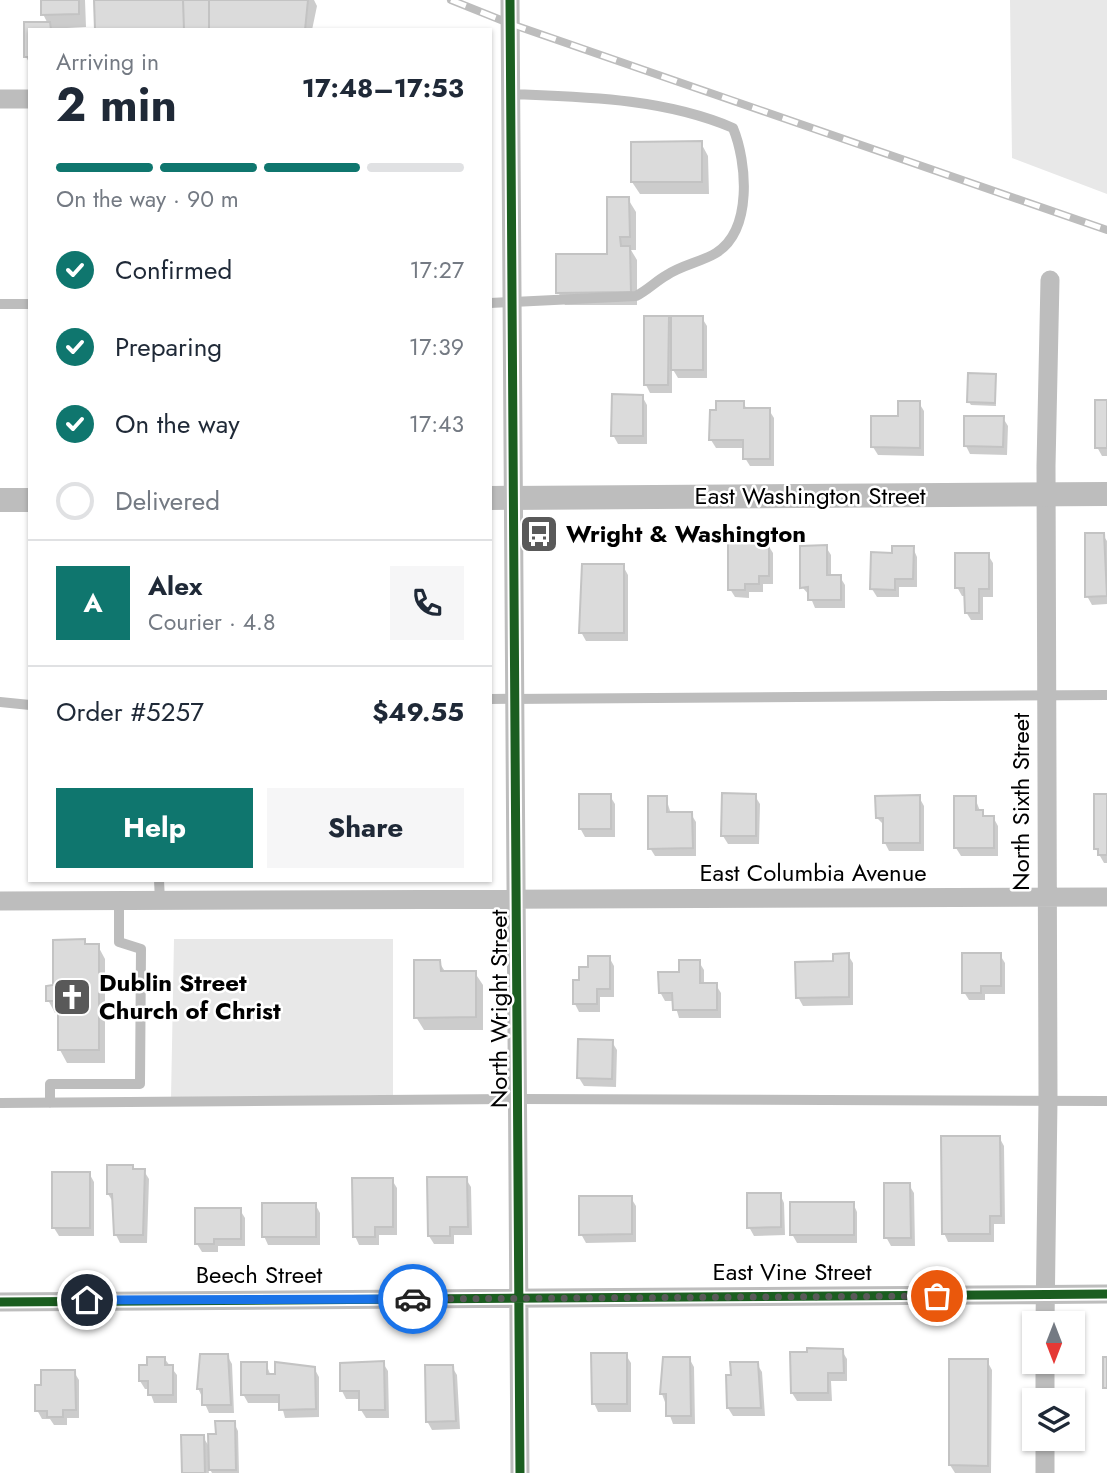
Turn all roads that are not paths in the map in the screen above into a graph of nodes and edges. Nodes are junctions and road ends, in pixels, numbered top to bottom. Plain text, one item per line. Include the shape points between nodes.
1 (510, 0) edge
2 (500, 94) edge
3 (0, 99) edge
4 (28, 99) edge
5 (1050, 280) dead end
6 (492, 303) edge
7 (511, 303) junction
8 (0, 304) edge
9 (28, 304) edge
10 (1046, 495) junction
11 (1107, 495) edge
12 (502, 498) edge
13 (0, 500) edge
14 (28, 500) edge
15 (1107, 695) edge
16 (1046, 697) junction
17 (515, 698) junction
18 (492, 699) edge
19 (0, 702) edge
20 (28, 705) edge
21 (159, 882) edge
22 (1107, 897) edge
23 (1046, 898) junction
24 (518, 899) junction
25 (0, 901) edge
26 (119, 901) junction
27 (160, 901) junction
28 (518, 1099) junction
29 (1048, 1100) junction
30 (1107, 1101) edge
31 (51, 1102) junction
32 (0, 1103) edge
33 (1107, 1294) edge
34 (1045, 1295) junction
35 (519, 1299) junction
36 (0, 1302) edge
37 (1045, 1311) edge
38 (1045, 1451) edge
39 (520, 1473) edge
40 (1045, 1473) edge

1 - 2 street, North Wright Street
2 - 7 street, North Wright Street
2 - 7 lane via 606,98 702,115 733,128 741,147 743,206 731,239 717,252 665,275 652,289 636,296
3 - 4 street
5 - 10 street, North Sixth Street
6 - 7 lane
7 - 12 street, North Wright Street
8 - 9 lane
10 - 11 street, East Washington Street
10 - 12 street, East Washington Street
10 - 16 street, North Sixth Street
12 - 17 street, North Wright Street
13 - 14 street
15 - 16 lane
16 - 17 lane
16 - 23 street, North Sixth Street
17 - 18 lane
17 - 24 street, North Wright Street
19 - 20 lane
21 - 27 lane
22 - 23 street, East Columbia Avenue
23 - 24 street, East Columbia Avenue
23 - 29 street, North Sixth Street
24 - 27 street, East Columbia Avenue
24 - 28 street, North Wright Street
25 - 26 street, East Columbia Avenue
26 - 27 street, East Columbia Avenue
26 - 31 lane via 119,942 141,949 140,1084 50,1084
28 - 29 lane
28 - 31 lane
28 - 35 street, North Wright Street
29 - 30 lane
29 - 34 street, North Sixth Street
31 - 32 lane
33 - 34 street, East Vine Street
34 - 35 street, East Vine Street
34 - 37 street, North Sixth Street
35 - 36 street, Beech Street
35 - 39 street, North Wright Street
38 - 40 street

